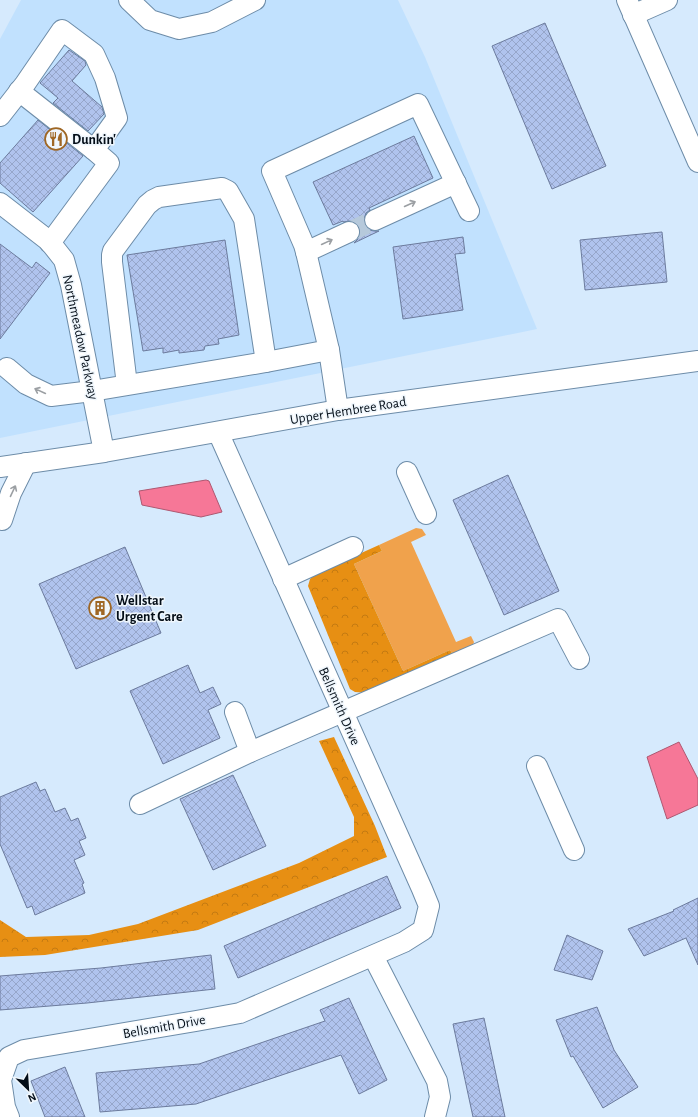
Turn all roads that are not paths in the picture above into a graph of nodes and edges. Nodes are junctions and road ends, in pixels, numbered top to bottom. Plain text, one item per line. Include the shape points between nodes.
1 (128, 0) edge
2 (255, 0) edge
3 (667, 0) edge
4 (630, 7) edge
5 (20, 91) junction
6 (0, 116) edge
7 (94, 150) junction
8 (698, 162) edge
9 (456, 183) junction
10 (0, 203) edge
11 (469, 211) dead end
12 (374, 220) tunnel mouth
13 (348, 232) tunnel mouth
14 (50, 243) junction
15 (306, 252) junction
16 (329, 350) junction
17 (698, 361) edge
18 (266, 362) junction
19 (7, 368) dead end
20 (127, 385) junction
21 (92, 391) junction
22 (338, 410) junction
23 (218, 432) junction
24 (104, 452) junction
25 (26, 463) junction
26 (0, 467) edge
27 (407, 472) dead end
28 (426, 514) dead end
29 (0, 517) edge
30 (353, 547) dead end
31 (283, 579) junction
32 (579, 659) dead end
33 (343, 711) junction
34 (235, 712) dead end
35 (250, 752) junction
36 (537, 766) dead end
37 (140, 804) dead end
38 (574, 850) dead end
39 (373, 956) junction
40 (9, 1117) edge
41 (435, 1117) edge

1 - 2 street via 150,20 179,29 212,22
3 - 4 street
4 - 8 street
5 - 6 street
5 - 7 street
5 - 7 street via 62,30 94,54 105,78 117,118
7 - 14 street via 110,163
9 - 11 street
12 -> 9 street
9 - 15 street via 418,104 272,171
10 - 14 street, Northmeadow Parkway
15 -> 13 street
14 - 21 street, Northmeadow Parkway via 64,260
15 - 16 street
16 - 18 street
16 - 22 street
17 - 22 street, Upper Hembree Road
18 - 20 street
18 - 20 street via 244,219 228,191 222,188 159,197 147,205 112,255
21 -> 19 street via 51,396 26,384
20 - 21 street
21 - 24 street, Northmeadow Parkway
22 - 23 street, Upper Hembree Road
23 - 24 street, Upper Hembree Road
23 - 31 street, Bellsmith Drive
24 - 25 street, Upper Hembree Road
25 - 26 street, Upper Hembree Road
29 -> 25 street via 2,520 11,493
27 - 28 street
30 - 31 street
31 - 33 street, Bellsmith Drive
32 - 33 street via 558,620
33 - 35 street
33 - 39 street, Bellsmith Drive via 429,906 423,930
34 - 35 street
35 - 37 street
36 - 38 street
39 - 40 street, Bellsmith Drive via 240,1012 24,1050 9,1057 1,1080
39 - 41 street via 437,1081 440,1097

